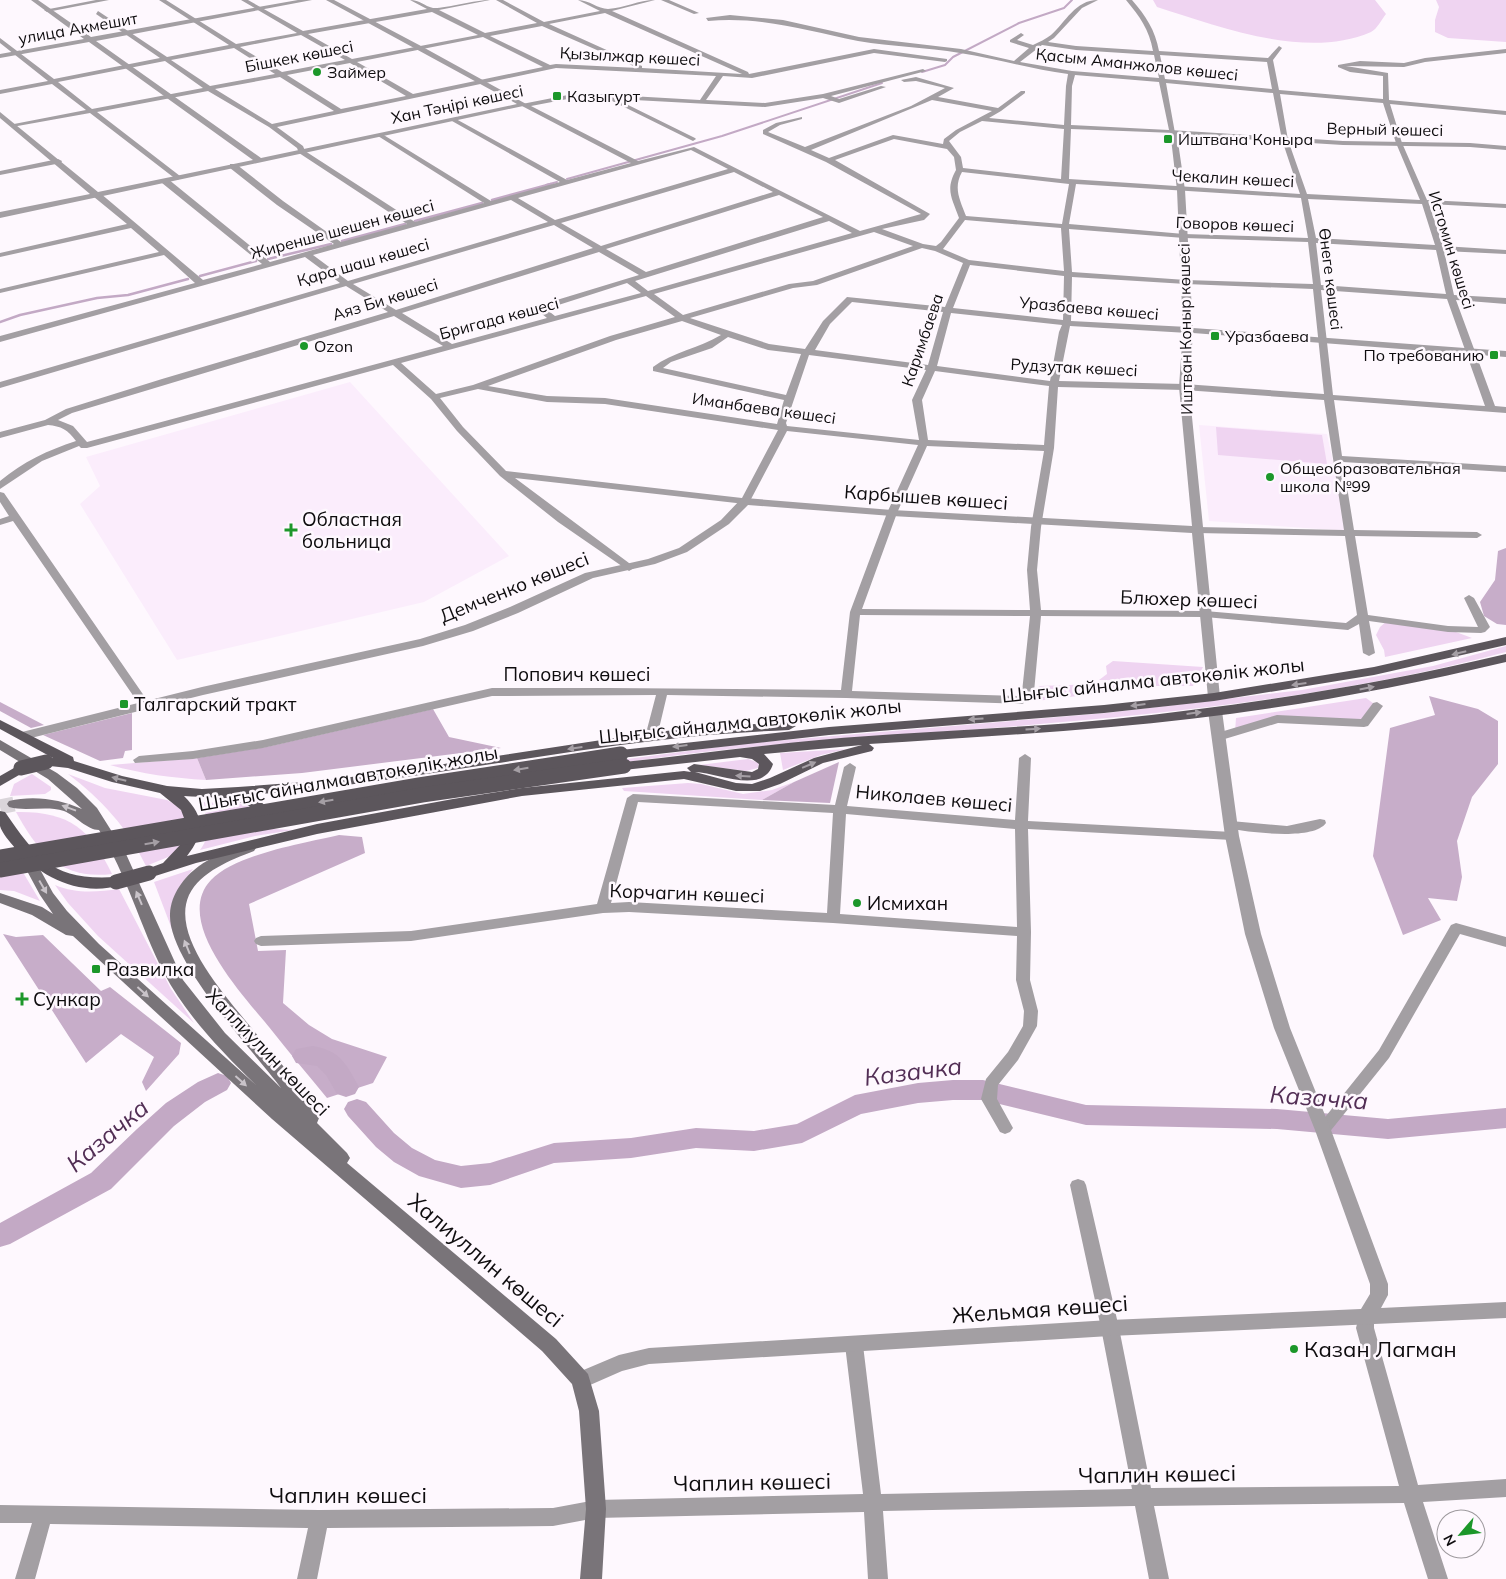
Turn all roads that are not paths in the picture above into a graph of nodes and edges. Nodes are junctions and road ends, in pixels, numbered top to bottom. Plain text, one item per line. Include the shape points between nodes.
1 (34, 0) edge
2 (106, 0) edge
3 (162, 0) edge
4 (244, 0) edge
5 (309, 0) edge
6 (329, 0) edge
7 (413, 0) edge
8 (487, 0) edge
9 (499, 0) edge
10 (581, 0) edge
11 (649, 0) edge
12 (664, 0) edge
13 (1095, 0) edge
14 (1129, 0) edge
15 (260, 9) junction
16 (430, 9) junction
17 (47, 10) junction
18 (606, 12) junction
19 (696, 13) dead end
20 (98, 14) dead end
21 (708, 19) dead end
22 (195, 21) junction
23 (367, 21) junction
24 (543, 24) junction
25 (303, 32) junction
26 (127, 33) junction
27 (484, 35) junction
28 (1021, 35) dead end
29 (90, 39) junction
30 (0, 40) edge
31 (1042, 43) junction
32 (233, 46) junction
33 (419, 47) junction
34 (1034, 47) junction
35 (1280, 48) dead end
36 (962, 51) junction
37 (1506, 51) edge
38 (17, 53) junction
39 (1158, 53) junction
40 (0, 56) edge
41 (166, 60) junction
42 (349, 60) junction
43 (1270, 60) junction
44 (1014, 63) junction
45 (548, 67) junction
46 (128, 68) junction
47 (647, 70) junction
48 (923, 71) dead end
49 (279, 74) junction
50 (721, 74) junction
51 (1072, 74) junction
52 (752, 76) junction
53 (1162, 80) junction
54 (480, 81) junction
55 (53, 82) junction
56 (208, 88) junction
57 (0, 92) edge
58 (1023, 92) dead end
59 (1278, 93) junction
60 (410, 95) junction
61 (167, 96) junction
62 (604, 96) junction
63 (828, 97) junction
64 (932, 98) junction
65 (702, 101) junction
66 (1386, 103) junction
67 (524, 105) junction
68 (90, 110) junction
69 (999, 110) junction
70 (339, 111) junction
71 (1506, 113) edge
72 (0, 114) edge
73 (800, 118) dead end
74 (981, 119) junction
75 (454, 120) junction
76 (14, 126) junction
77 (271, 126) junction
78 (1068, 127) junction
79 (1173, 132) junction
80 (380, 135) junction
81 (694, 139) dead end
82 (1285, 140) junction
83 (1399, 144) junction
84 (950, 148) junction
85 (1506, 148) edge
86 (805, 150) junction
87 (301, 152) junction
88 (829, 160) junction
89 (260, 161) junction
90 (58, 162) junction
91 (634, 162) junction
92 (233, 166) junction
93 (734, 170) junction
94 (960, 170) junction
95 (0, 173) edge
96 (177, 178) junction
97 (165, 181) junction
98 (1069, 181) junction
99 (566, 183) junction
100 (1180, 190) junction
101 (779, 193) junction
102 (97, 195) junction
103 (1304, 195) junction
104 (512, 198) junction
105 (1424, 203) junction
106 (491, 204) junction
107 (1506, 206) edge
108 (0, 215) edge
109 (829, 218) junction
110 (963, 218) junction
111 (552, 222) junction
112 (134, 225) junction
113 (414, 225) junction
114 (1065, 227) junction
115 (874, 229) junction
116 (861, 234) junction
117 (1184, 236) junction
118 (1312, 240) junction
119 (340, 245) junction
120 (921, 246) junction
121 (600, 249) junction
122 (937, 249) junction
123 (1440, 249) junction
124 (1506, 252) edge
125 (164, 253) junction
126 (0, 254) edge
127 (306, 254) junction
128 (966, 262) junction
129 (267, 264) junction
130 (1068, 274) junction
131 (646, 275) junction
132 (628, 280) junction
133 (1186, 282) junction
134 (201, 283) junction
135 (346, 283) junction
136 (1318, 287) junction
137 (0, 291) edge
138 (649, 293) junction
139 (850, 298) joint
140 (1451, 298) junction
141 (1506, 301) edge
142 (948, 310) junction
143 (394, 313) junction
144 (682, 318) junction
145 (554, 319) junction
146 (1067, 323) junction
147 (1188, 330) junction
148 (728, 334) junction
149 (0, 339) edge
150 (1323, 340) junction
151 (451, 347) junction
152 (806, 352) junction
153 (1469, 352) junction
154 (1506, 354) edge
155 (395, 362) junction
156 (931, 370) junction
157 (1054, 384) junction
158 (0, 385) edge
159 (476, 387) junction
160 (1184, 387) junction
161 (434, 397) junction
162 (1329, 398) junction
163 (790, 399) junction
164 (1491, 409) junction
165 (1506, 410) edge
166 (48, 422) junction
167 (784, 428) junction
168 (0, 435) edge
169 (924, 442) junction
170 (83, 444) junction
171 (1049, 448) junction
172 (1337, 459) junction
173 (1506, 469) edge
174 (503, 474) junction
175 (0, 486) edge
176 (0, 495) edge
177 (745, 501) junction
178 (892, 513) junction
179 (15, 517) junction
180 (0, 522) edge
181 (1037, 522) junction
182 (1197, 530) junction
183 (1349, 533) junction
184 (1477, 534) dead end
185 (629, 568) junction
186 (1469, 598) dead end
187 (855, 612) junction
188 (1036, 614) junction
189 (1205, 614) junction
190 (1362, 617) junction
191 (1506, 641) edge
192 (1369, 653) dead end
193 (1506, 658) edge
194 (662, 693) junction
195 (846, 694) junction
196 (1214, 697) junction
197 (145, 705) junction
198 (1377, 706) dead end
199 (1215, 711) junction
200 (0, 724) edge
201 (885, 726) junction
202 (967, 734) junction
203 (23, 736) junction
204 (1218, 737) junction
205 (651, 738) junction
206 (0, 744) edge
207 (716, 755) junction
208 (1025, 758) dead end
209 (138, 760) dead end
210 (623, 760) junction
211 (82, 767) junction
212 (850, 767) dead end
213 (0, 782) edge
214 (157, 789) junction
215 (214, 793) junction
216 (14, 804) tunnel mouth
217 (840, 809) junction
218 (0, 815) edge
219 (1320, 824) dead end
220 (1021, 825) junction
221 (1231, 831) junction
222 (271, 840) junction
223 (20, 845) junction
224 (68, 852) junction
225 (0, 857) edge
226 (126, 868) junction
227 (0, 870) edge
228 (155, 870) junction
229 (0, 898) edge
230 (603, 908) junction
231 (833, 918) junction
232 (1024, 932) junction
233 (261, 941) dead end
234 (1506, 942) edge
235 (94, 948) junction
236 (1005, 1128) dead end
237 (1323, 1129) junction
238 (334, 1150) junction
239 (1078, 1185) dead end
240 (398, 1218) junction
241 (1506, 1310) edge
242 (1366, 1317) junction
243 (1110, 1328) junction
244 (854, 1345) junction
245 (581, 1380) junction
246 (1506, 1488) edge
247 (1411, 1494) junction
248 (1143, 1497) junction
249 (873, 1503) junction
250 (596, 1509) junction
251 (0, 1514) edge
252 (43, 1516) junction
253 (319, 1519) junction
254 (25, 1579) edge
255 (307, 1579) edge
256 (591, 1579) edge
257 (878, 1579) edge
258 (1159, 1579) edge
259 (1438, 1579) edge

1 - 17 street
2 - 17 street
3 - 22 street
4 - 15 street
5 - 15 street, улица Акмешит
6 - 23 street
7 - 16 street
8 - 16 street
9 - 24 street
10 - 18 street
11 - 18 street, Бішкек көшесі
12 - 19 street
13 - 31 street via 1080,7 1052,37
14 - 39 street, Иштван Коныр көшесі via 1144,17
15 - 22 street, улица Акмешит
15 - 25 street
16 - 23 street
16 - 27 street
17 - 29 street
18 - 24 street, Бішкек көшесі
18 - 52 street
20 - 26 street
21 - 36 street, Қасым Аманжолов көшесі via 730,17 783,22 858,39
22 - 26 street, улица Акмешит
22 - 32 street
23 - 25 street
23 - 33 street
24 - 27 street, Бішкек көшесі
24 - 47 street
25 - 32 street
25 - 42 street
26 - 29 street, улица Акмешит
26 - 41 street
27 - 33 street, Бішкек көшесі
27 - 45 street
28 - 34 street via 1012,41
29 - 38 street, улица Акмешит
29 - 46 street
30 - 38 street
31 - 34 street
31 - 39 street
32 - 41 street
32 - 49 street
33 - 42 street, Бішкек көшесі
33 - 54 street
34 - 44 street
35 - 43 street
36 - 44 street, Қасым Аманжолов көшесі
36 - 52 street, Қызылжар көшесі via 944,61 878,50
37 - 66 street, Истомин көшесі via 1404,65 1340,66 1386,74
38 - 40 street, улица Акмешит
38 - 55 street
39 - 43 street
39 - 53 street, Иштван Коныр көшесі
41 - 46 street
41 - 56 street
42 - 49 street, Бішкек көшесі
42 - 60 street
43 - 59 street, Өнеге көшесі
44 - 51 street, Қасым Аманжолов көшесі
45 - 47 street, Қызылжар көшесі
45 - 54 street, Қызылжар көшесі
46 - 55 street
46 - 61 street
47 - 50 street, Қызылжар көшесі
48 - 63 street, Хан Тәңірі көшесі
49 - 56 street, Бішкек көшесі
49 - 70 street
50 - 52 street, Қызылжар көшесі
50 - 65 street
51 - 53 street, Қасым Аманжолов көшесі
51 - 78 street
53 - 59 street, Қасым Аманжолов көшесі
53 - 79 street, Иштван Коныр көшесі
54 - 60 street, Қызылжар көшесі
54 - 67 street
55 - 57 street
55 - 68 street
56 - 61 street, Бішкек көшесі
56 - 77 street
58 - 69 street
59 - 66 street, Қасым Аманжолов көшесі
59 - 82 street, Өнеге көшесі
60 - 70 street, Қызылжар көшесі
61 - 68 street, Бішкек көшесі
61 - 89 street
62 - 65 street, Хан Тәңірі көшесі
62 - 67 street, Хан Тәңірі көшесі via 570,96
62 - 81 street
63 - 64 street via 839,101 907,79 951,88
63 - 65 street, Хан Тәңірі көшесі via 765,105
64 - 69 street
64 - 86 street
66 - 71 street, Қасым Аманжолов көшесі
66 - 83 street, Истомин көшесі
67 - 75 street, Хан Тәңірі көшесі
67 - 91 street
68 - 76 street, Бішкек көшесі
68 - 96 street
69 - 74 street
70 - 77 street, Қызылжар көшесі
72 - 76 street
73 - 86 street via 765,131
74 - 78 street
74 - 84 street via 946,140
75 - 80 street, Хан Тәңірі көшесі
75 - 99 street
76 - 90 street
77 - 87 street via 301,148
78 - 79 street
78 - 98 street
79 - 82 street, Верный көшесі
79 - 100 street, Иштван Коныр көшесі
80 - 87 street, Хан Тәңірі көшесі
80 - 106 street
82 - 83 street, Верный көшесі
82 - 103 street, Өнеге көшесі
83 - 85 street, Верный көшесі
83 - 105 street, Истомин көшесі
84 - 88 street via 894,137
84 - 94 street via 957,157
86 - 88 street
87 - 89 street, Хан Тәңірі көшесі
87 - 113 street
88 - 115 street, Бригада көшесі via 926,214
89 - 92 street, Хан Тәңірі көшесі
90 - 95 street
90 - 102 street
91 - 93 street, Жиренше шешен көшесі via 692,148
91 - 99 street, Жиренше шешен көшесі
92 - 96 street, Хан Тәңірі көшесі
92 - 119 street
93 - 101 street
93 - 111 street, Қара шаш көшесі
94 - 98 street, Чекалин көшесі
94 - 110 street via 953,182
96 - 97 street, Хан Тәңірі көшесі
97 - 102 street, Хан Тәңірі көшесі
97 - 129 street
98 - 100 street, Чекалин көшесі
98 - 114 street
99 - 104 street, Жиренше шешен көшесі
100 - 103 street, Чекалин көшесі
100 - 117 street, Иштван Коныр көшесі
101 - 109 street
101 - 121 street, Аяз Би көшесі
102 - 108 street, Хан Тәңірі көшесі
102 - 112 street
103 - 105 street, Чекалин көшесі
103 - 118 street, Өнеге көшесі
104 - 106 street, Жиренше шешен көшесі
104 - 111 street
105 - 107 street, Чекалин көшесі
105 - 123 street, Истомин көшесі
106 - 113 street, Жиренше шешен көшесі
109 - 116 street
109 - 131 street
110 - 114 street, Говоров көшесі
110 - 122 street
111 - 121 street
111 - 135 street, Қара шаш көшесі
112 - 125 street
112 - 126 street
113 - 119 street, Жиренше шешен көшесі
114 - 117 street, Говоров көшесі
114 - 130 street
115 - 116 street, Бригада көшесі
115 - 120 street
116 - 138 street, Бригада көшесі
117 - 118 street, Говоров көшесі
117 - 133 street, Иштван Коныр көшесі
118 - 123 street, Говоров көшесі
118 - 136 street, Өнеге көшесі
119 - 127 street, Жиренше шешен көшесі
120 - 122 street
120 - 144 street via 814,283 792,286
121 - 131 street
121 - 143 street, Аяз Би көшесі
122 - 128 street
123 - 124 street, Говоров көшесі
123 - 140 street, Истомин көшесі
125 - 134 street
125 - 137 street
127 - 129 street, Жиренше шешен көшесі
127 - 135 street
128 - 130 street
128 - 142 street, Каримбаева
129 - 134 street, Жиренше шешен көшесі
130 - 133 street
130 - 146 street
131 - 132 street
132 - 138 street, Рудзутак көшесі
132 - 145 street via 540,308
133 - 136 street
133 - 147 street, Иштван Коныр көшесі
134 - 149 street, Жиренше шешен көшесі
135 - 143 street
135 - 158 street, Қара шаш көшесі
136 - 140 street
136 - 150 street, Өнеге көшесі
138 - 144 street, Рудзутак көшесі
138 - 145 street, Бригада көшесі
139 - 142 street, Уразбаева көшесі
139 - 152 street, Демченко көшесі via 826,323 811,350
140 - 141 street
140 - 153 street, Истомин көшесі
142 - 146 street, Уразбаева көшесі
142 - 156 street, Каримбаева
143 - 151 street
143 - 166 street, Аяз Би көшесі via 68,411
144 - 148 street, Рудзутак көшесі
144 - 159 street via 613,338
145 - 151 street, Бригада көшесі
146 - 147 street, Уразбаева көшесі
146 - 157 street
147 - 150 street, Уразбаева көшесі
147 - 160 street, Иштван Коныр көшесі
148 - 152 street, Рудзутак көшесі via 768,347
148 - 163 street via 709,346 668,360 656,369
150 - 153 street, Уразбаева көшесі
150 - 162 street, Өнеге көшесі
151 - 155 street, Бригада көшесі
152 - 156 street, Рудзутак көшесі
152 - 163 street, Демченко көшесі
153 - 154 street, Уразбаева көшесі
153 - 164 street, Истомин көшесі
155 - 161 street
155 - 170 street, Бригада көшесі
156 - 157 street, Рудзутак көшесі
156 - 169 street, Каримбаева via 917,400
157 - 160 street, Рудзутак көшесі
157 - 171 street
159 - 161 street
159 - 167 street, Иманбаева көшесі via 546,399 605,401
160 - 162 street, Рудзутак көшесі
160 - 182 street, Иштван Коныр көшесі
161 - 174 street
162 - 164 street, Рудзутак көшесі
162 - 172 street, Өнеге көшесі
163 - 167 street, Демченко көшесі via 781,423
164 - 165 street, Рудзутак көшесі
166 - 168 street, Аяз Би көшесі
166 - 170 street via 70,426
167 - 169 street, Иманбаева көшесі
167 - 177 street, Демченко көшесі
169 - 171 street, Иманбаева көшесі
169 - 178 street
170 - 175 street, Бригада көшесі via 54,450
171 - 181 street
172 - 173 street
172 - 183 street, Өнеге көшесі
174 - 177 street, Карбышев көшесі
174 - 185 street
176 - 179 street
177 - 178 street, Карбышев көшесі
177 - 185 street, Демченко көшесі via 725,522 684,550
178 - 181 street, Карбышев көшесі
178 - 187 street
179 - 180 street
179 - 197 street
181 - 182 street, Карбышев көшесі
181 - 188 street via 1032,570
182 - 183 street, Карбышев көшесі
182 - 189 street, Иштван Коныр көшесі
183 - 184 street, Карбышев көшесі
183 - 190 street, Өнеге көшесі
185 - 197 street, Демченко көшесі via 589,575 514,610 423,642
186 - 190 street via 1484,627 1481,630 1448,629
187 - 188 street, Блюхер көшесі
187 - 195 street
188 - 189 street, Блюхер көшесі
188 - 195 street, Попович көшесі via 1028,692 1022,700
189 - 190 street, Блюхер көшесі via 1348,627
189 - 196 street, Иштван Коныр көшесі
190 - 192 street, Өнеге көшесі
191 -> 196 main road, Шығыс айналма автокөлік жолы via 1374,671
199 -> 193 main road, Шығыс айналма автокөлік жолы via 1336,694
194 - 195 street, Попович көшесі
194 - 205 street
194 - 209 street, Попович көшесі via 492,692 262,744
196 -> 201 main road, Шығыс айналма автокөлік жолы
197 - 203 street, Демченко көшесі
198 - 204 street via 1364,722 1277,719
202 -> 199 main road, Шығыс айналма автокөлік жолы
199 - 204 street
200 - 203 main road
201 - 205 main road via 710,730
201 -> 210 main road, Шығыс айналма автокөлік жолы
202 - 207 main road, Шығыс айналма автокөлік жолы
222 -> 202 main road via 453,803 645,778 692,776 741,788 756,788 812,763 848,752
203 - 211 main road
204 - 221 street
205 -> 215 main road via 322,784
206 - 226 main road, Халлиулин көшесі via 47,772 81,799 103,825
207 - 210 main road, Шығыс айналма автокөлік жолы
207 -> 215 main road via 756,755 766,767 761,773 748,777 698,768 615,775 449,798 291,828 274,823 244,797
208 - 220 street
210 - 224 main road, bridge
211 - 213 main road, bridge via 46,762 21,768
214 -> 211 main road
212 - 217 street
214 - 215 main road
214 - 228 main road via 185,804 194,827 184,852
226 -> 216 main road via 96,826 76,811 52,804
217 - 220 street, Николаев көшесі
217 - 230 street, Николаев көшесі via 632,798
217 - 231 street
218 - 223 main road
219 - 221 street, Николаев көшесі via 1284,830
220 - 221 street, Николаев көшесі
220 - 232 street
221 - 237 street via 1253,934 1282,1028
222 - 228 main road
238 -> 222 main road via 281,1076 206,984 178,921 182,894 200,873 234,853
223 - 228 main road, bridge via 43,867 70,881 90,884 116,882
223 -> 235 main road via 47,895
224 - 225 main road, bridge
224 - 227 main road, bridge
238 -> 226 main road, Халлиулин көшесі via 233,1049 182,991
229 - 235 main road via 37,911
230 - 231 street, Корчагин көшесі
230 - 233 street, Корчагин көшесі via 411,936
231 - 232 street, Корчагин көшесі
232 - 236 street via 1022,980 1031,1011 1030,1026 990,1090
234 - 237 street via 1456,928 1384,1054
235 -> 240 main road, Халиуллин көшесі
237 - 242 street via 1379,1284 1379,1295
238 - 240 main road, Халлиулин көшесі
239 - 243 street
240 - 245 main road, Халиуллин көшесі via 549,1346
241 - 242 street, Жельмая көшесі
242 - 243 street, Жельмая көшесі
242 - 247 street via 1365,1328
243 - 244 street, Жельмая көшесі
243 - 248 street
244 - 245 street, Жельмая көшесі via 649,1356 619,1363
244 - 249 street
245 - 250 main road, Халиуллин көшесі via 589,1411
246 - 247 street, Чаплин көшесі
247 - 248 street, Чаплин көшесі
247 - 259 street
248 - 249 street, Чаплин көшесі
248 - 258 street
249 - 250 street, Чаплин көшесі
249 - 257 street
250 - 253 street, Чаплин көшесі via 554,1517
250 - 256 main road, Халиуллин көшесі
251 - 252 street, Чаплин көшесі
252 - 253 street, Чаплин көшесі
252 - 254 street
253 - 255 street

